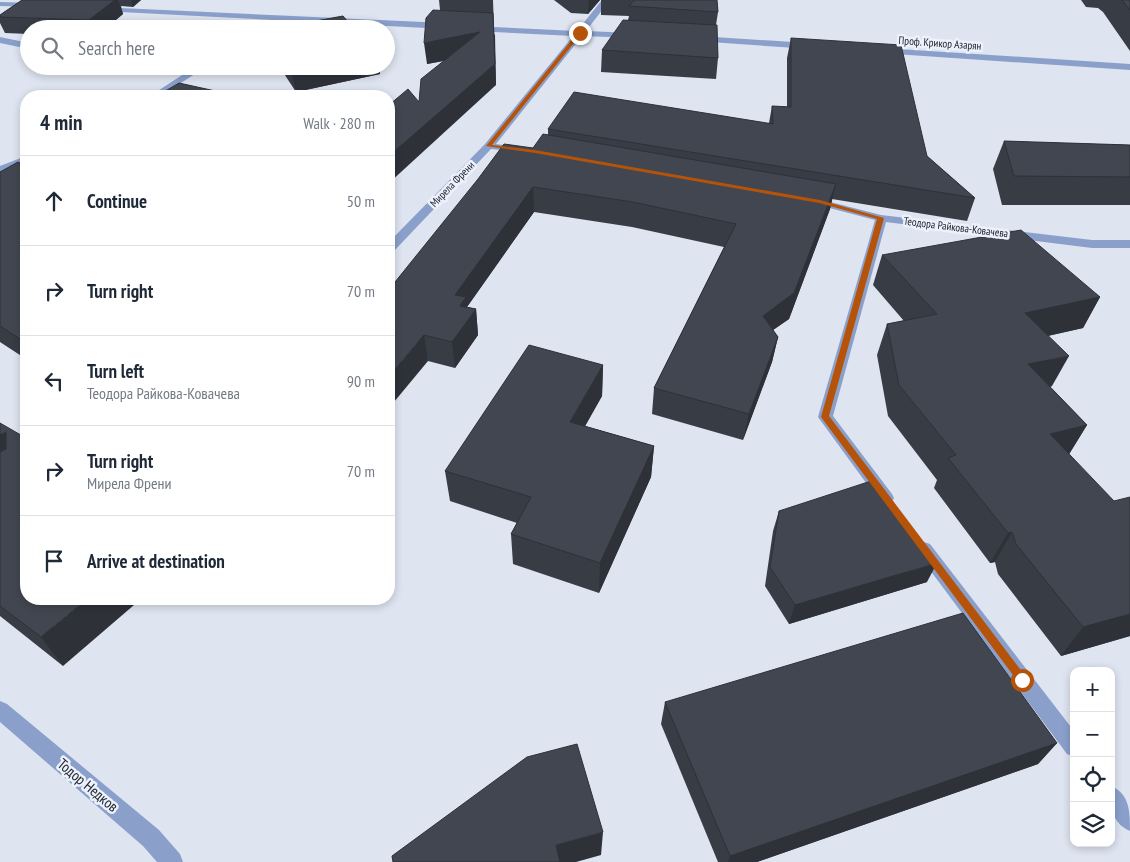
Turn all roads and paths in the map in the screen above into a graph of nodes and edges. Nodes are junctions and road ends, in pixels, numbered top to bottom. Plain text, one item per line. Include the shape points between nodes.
1 (606, 0) edge
2 (0, 4) edge
3 (50, 6) edge
4 (88, 8) edge
5 (283, 18) junction
6 (280, 20) edge
7 (321, 20) edge
8 (395, 24) edge
9 (454, 27) edge
10 (464, 27) edge
11 (580, 33) junction
12 (648, 37) edge
13 (686, 39) edge
14 (0, 40) edge
15 (20, 44) edge
16 (824, 47) edge
17 (873, 50) edge
18 (1130, 66) edge
19 (189, 75) edge
20 (165, 90) edge
21 (488, 146) junction
22 (526, 151) edge
23 (20, 162) edge
24 (0, 170) edge
25 (801, 198) edge
26 (881, 218) junction
27 (395, 242) edge
28 (1130, 244) edge
29 (896, 512) edge
30 (914, 536) edge
31 (0, 710) edge
32 (1070, 742) edge
33 (1115, 801) edge
34 (1130, 820) edge
35 (172, 862) edge

1 - 11 street, Мирела Френи
2 - 3 street
4 - 5 street
5 - 6 street
5 - 7 street
8 - 9 street
10 - 11 street
11 - 12 street
11 - 21 street, Мирела Френи
13 - 16 street
14 - 15 street
17 - 18 street, Проф. Крикор Азарян
19 - 20 street
21 - 22 street
21 - 27 street, Мирела Френи
23 - 24 street
25 - 26 street, Теодора Райкова-Ковачева
26 - 28 street, Теодора Райкова-Ковачева via 1092,244
26 - 29 street via 825,417
30 - 32 street
31 - 35 street, Тодор Недков via 151,838
33 - 34 street

